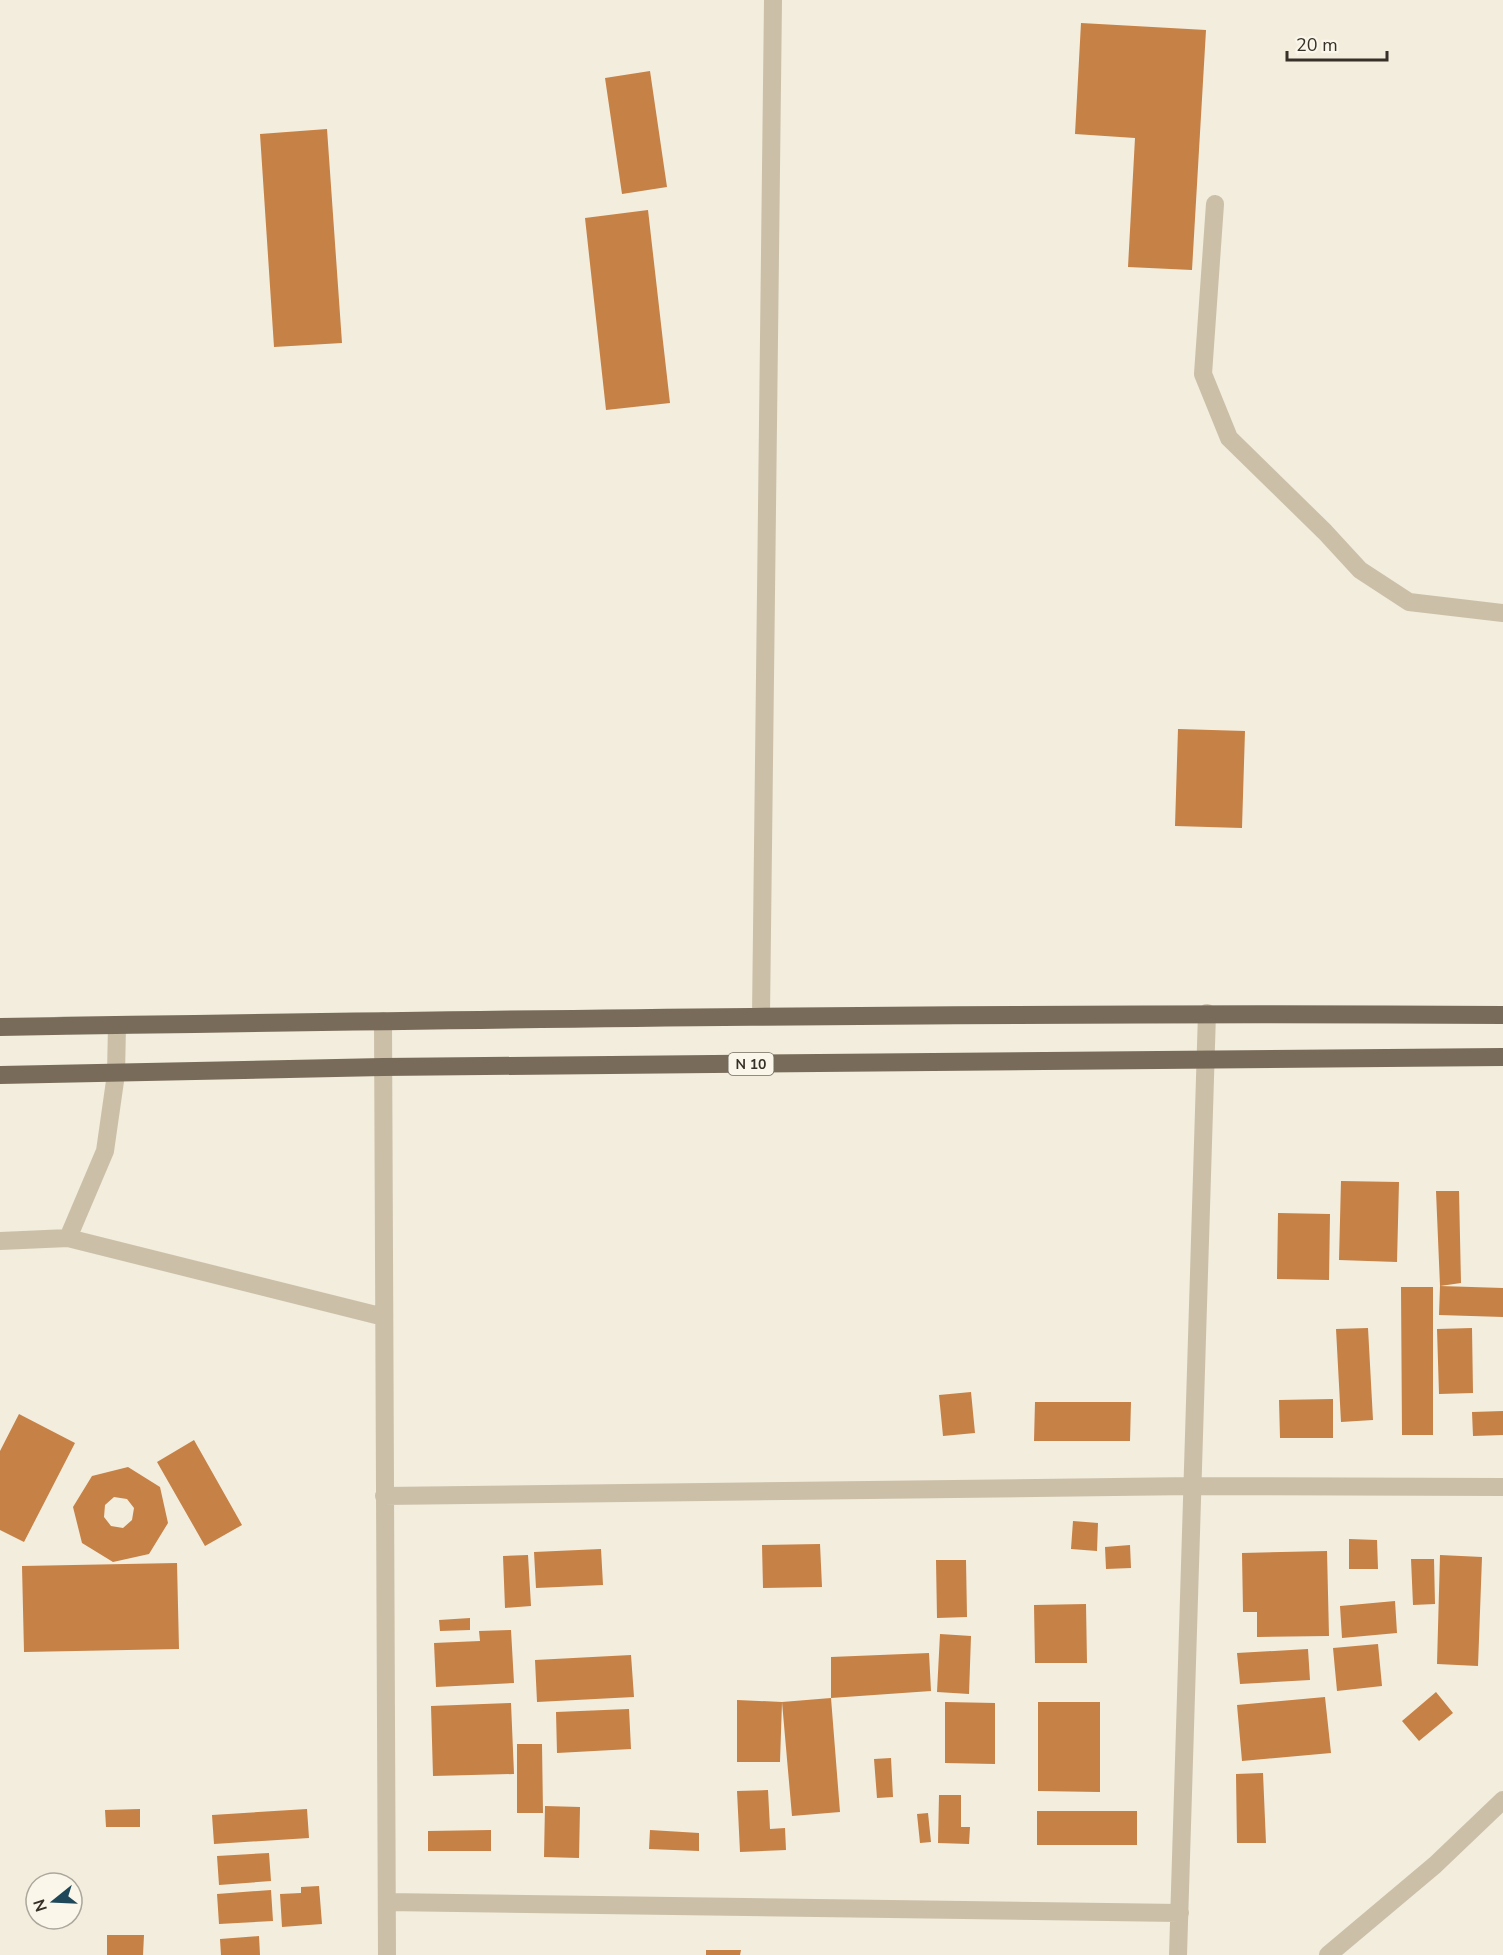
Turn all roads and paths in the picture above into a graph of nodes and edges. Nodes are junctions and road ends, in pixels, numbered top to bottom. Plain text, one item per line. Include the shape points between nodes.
1 (773, 0) edge
2 (1215, 204) dead end
3 (1503, 613) edge
4 (1207, 1013) junction
5 (1503, 1014) edge
6 (761, 1016) junction
7 (383, 1021) junction
8 (117, 1025) junction
9 (0, 1027) edge
10 (1503, 1057) edge
11 (1206, 1061) junction
12 (382, 1067) junction
13 (116, 1074) junction
14 (0, 1075) edge
15 (68, 1238) junction
16 (0, 1241) edge
17 (384, 1317) junction
18 (1193, 1486) junction
19 (1503, 1487) edge
20 (384, 1496) junction
21 (1503, 1800) edge
22 (387, 1902) junction
23 (1180, 1913) junction
24 (387, 1955) edge
25 (1178, 1955) edge
26 (1328, 1955) edge

1 - 6 street
2 - 3 street via 1203,374 1229,438 1360,570 1409,602
4 - 5 main road
4 - 6 main road
4 - 11 street
6 - 7 main road
7 - 8 main road
7 - 12 street
8 - 9 main road
8 - 13 street
10 - 11 main road, N 10
11 - 12 main road, N 10
11 - 18 street
12 - 13 main road, N 10
12 - 17 street
13 - 14 main road, N 10
13 - 15 street via 105,1151
15 - 16 street
15 - 17 street
17 - 20 street
18 - 19 street
18 - 20 street
18 - 23 street
20 - 22 street
21 - 26 street via 1435,1865
22 - 23 street
22 - 24 street
23 - 25 street

